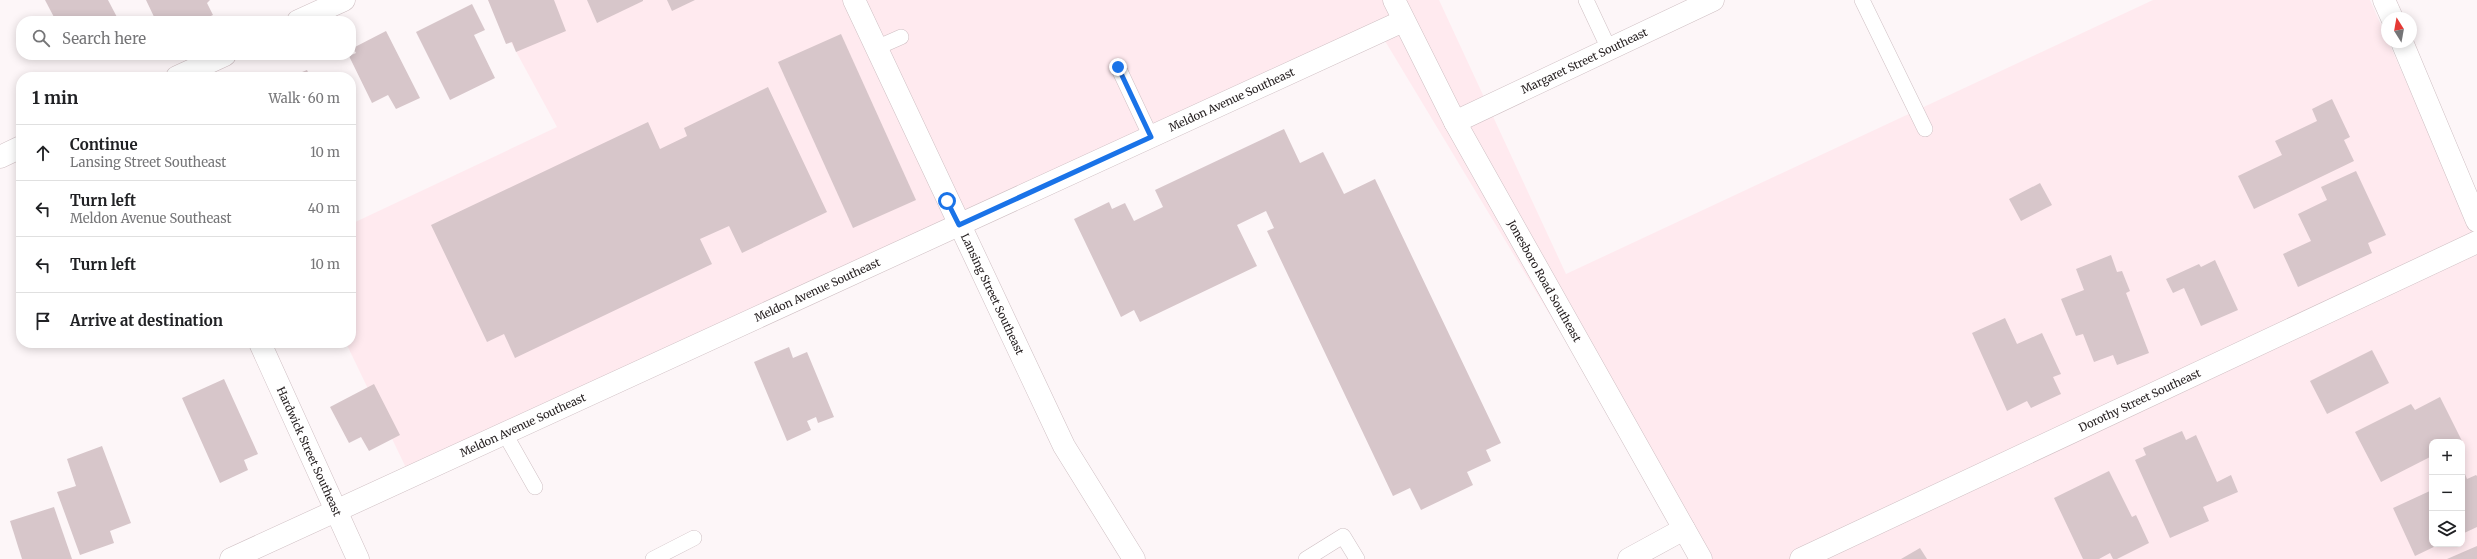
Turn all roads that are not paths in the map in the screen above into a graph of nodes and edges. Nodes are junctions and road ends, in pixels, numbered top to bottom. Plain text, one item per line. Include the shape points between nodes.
1 (344, 0) edge
2 (854, 0) edge
3 (1394, 0) edge
4 (1586, 0) edge
5 (1862, 0) edge
6 (2384, 0) edge
7 (1705, 2) edge
8 (2389, 12) edge
9 (309, 16) edge
10 (1403, 21) junction
11 (901, 37) dead end
12 (876, 48) junction
13 (2405, 48) edge
14 (1609, 49) junction
15 (214, 60) edge
16 (1118, 67) dead end
17 (188, 72) edge
18 (1455, 122) junction
19 (1924, 129) dead end
20 (1151, 137) junction
21 (16, 149) edge
22 (0, 156) edge
23 (2477, 221) edge
24 (959, 225) junction
25 (2477, 242) edge
26 (262, 348) edge
27 (505, 434) junction
28 (535, 487) dead end
29 (337, 512) junction
30 (1684, 529) junction
31 (694, 538) dead end
32 (231, 559) edge
33 (358, 559) edge
34 (653, 559) edge
35 (1134, 559) edge
36 (1306, 559) edge
37 (1357, 559) edge
38 (1629, 559) edge
39 (1701, 559) edge
40 (1801, 559) edge

1 - 9 street
2 - 12 street, Lansing Street Southeast
3 - 10 street, Jonesboro Road Southeast
4 - 14 lane
5 - 19 lane
6 - 8 street
7 - 14 street, Margaret Street Southeast
10 - 18 street, Jonesboro Road Southeast
10 - 20 street, Meldon Avenue Southeast
11 - 12 lane
12 - 24 street, Lansing Street Southeast
13 - 23 street
14 - 18 street, Margaret Street Southeast
15 - 17 street
16 - 20 lane
18 - 30 street, Jonesboro Road Southeast
20 - 24 street, Meldon Avenue Southeast
21 - 22 street
24 - 27 street, Meldon Avenue Southeast
24 - 35 street, Lansing Street Southeast via 1064,446
25 - 40 street, Dorothy Street Southeast
26 - 29 street, Hardwick Street Southeast
27 - 28 lane
27 - 29 street, Meldon Avenue Southeast
29 - 32 street, Meldon Avenue Southeast
29 - 33 street, Hardwick Street Southeast
30 - 38 street
30 - 39 street, Jonesboro Road Southeast
31 - 34 lane
36 - 37 lane via 1343,536

